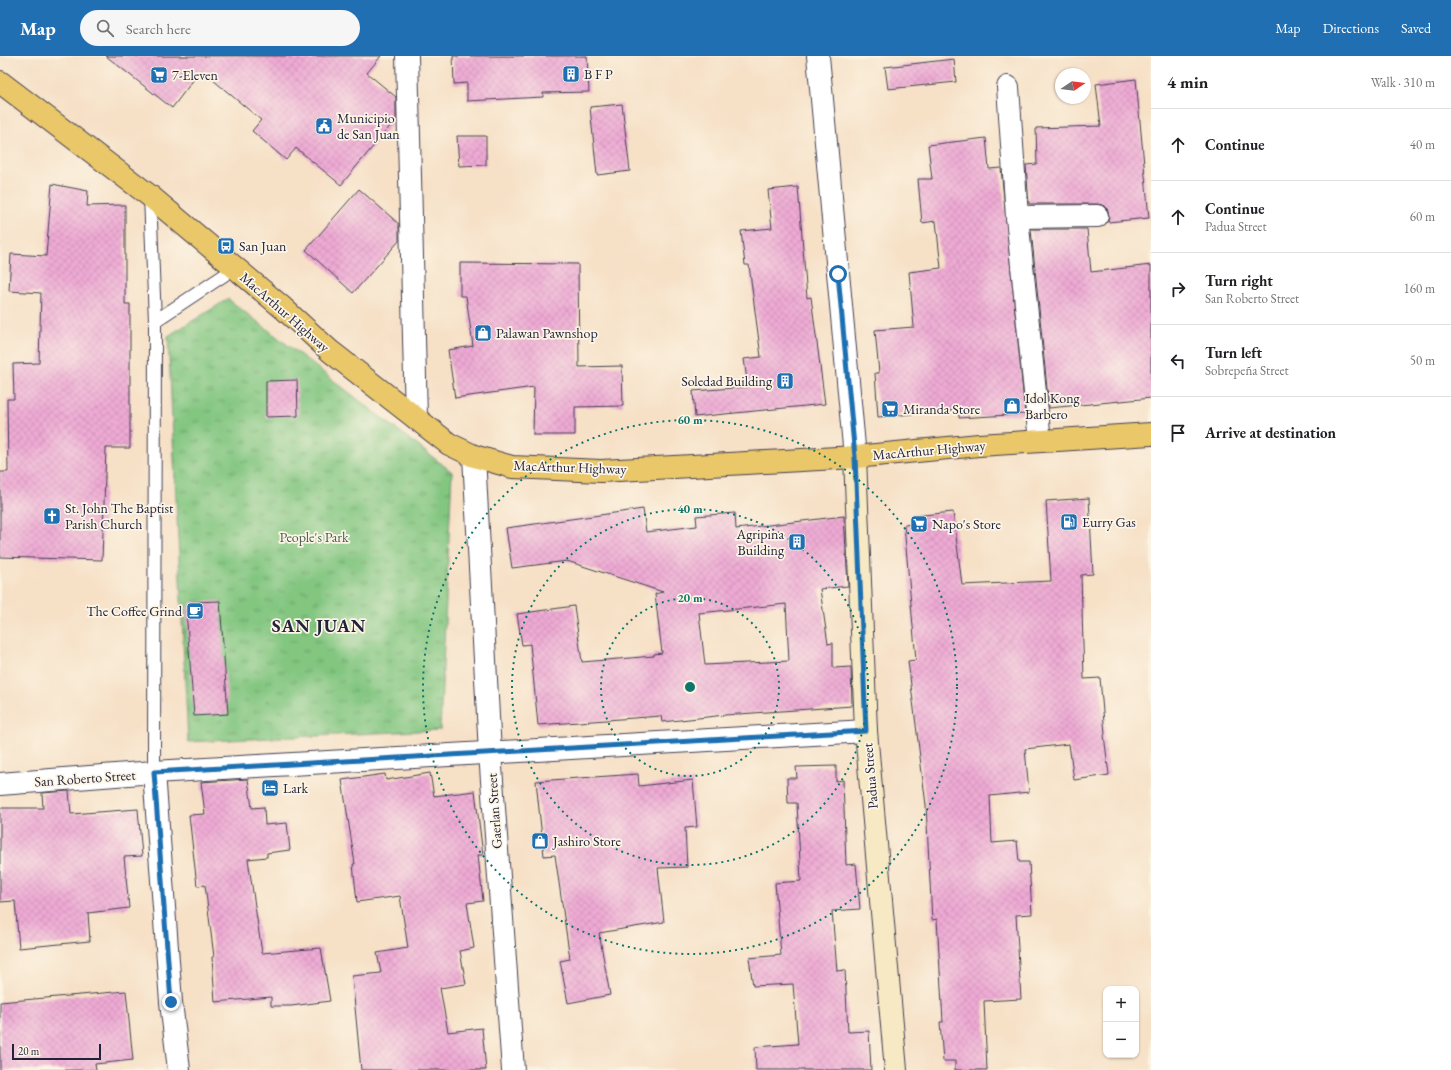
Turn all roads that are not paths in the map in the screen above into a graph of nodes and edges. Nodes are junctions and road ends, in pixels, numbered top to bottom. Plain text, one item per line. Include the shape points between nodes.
1 (407, 56) edge
2 (818, 56) edge
3 (0, 82) edge
4 (1008, 87) dead end
5 (150, 196) junction
6 (1097, 216) dead end
7 (1017, 217) junction
8 (235, 268) junction
9 (155, 321) junction
10 (416, 418) junction
11 (1151, 434) edge
12 (1040, 441) junction
13 (474, 456) junction
14 (855, 457) junction
15 (866, 731) junction
16 (490, 753) junction
17 (154, 772) junction
18 (0, 784) edge
19 (179, 1070) edge
20 (513, 1070) edge
21 (896, 1070) edge

1 - 10 street
2 - 14 street
3 - 5 highway, MacArthur Highway
4 - 7 street
5 - 8 highway, MacArthur Highway
5 - 9 lane
6 - 7 street
7 - 12 street
8 - 9 lane
8 - 10 highway, MacArthur Highway via 330,351
9 - 17 lane
10 - 13 highway, MacArthur Highway via 449,444
11 - 12 highway, MacArthur Highway
12 - 14 highway, MacArthur Highway
13 - 14 highway, MacArthur Highway via 512,467 601,471
13 - 16 street, Gaerlan Street
14 - 15 main road, Padua Street
15 - 16 street, San Roberto Street
15 - 21 main road, Padua Street
16 - 17 street, San Roberto Street
16 - 20 street, Gaerlan Street
17 - 18 street, San Roberto Street
17 - 19 street via 171,1002

